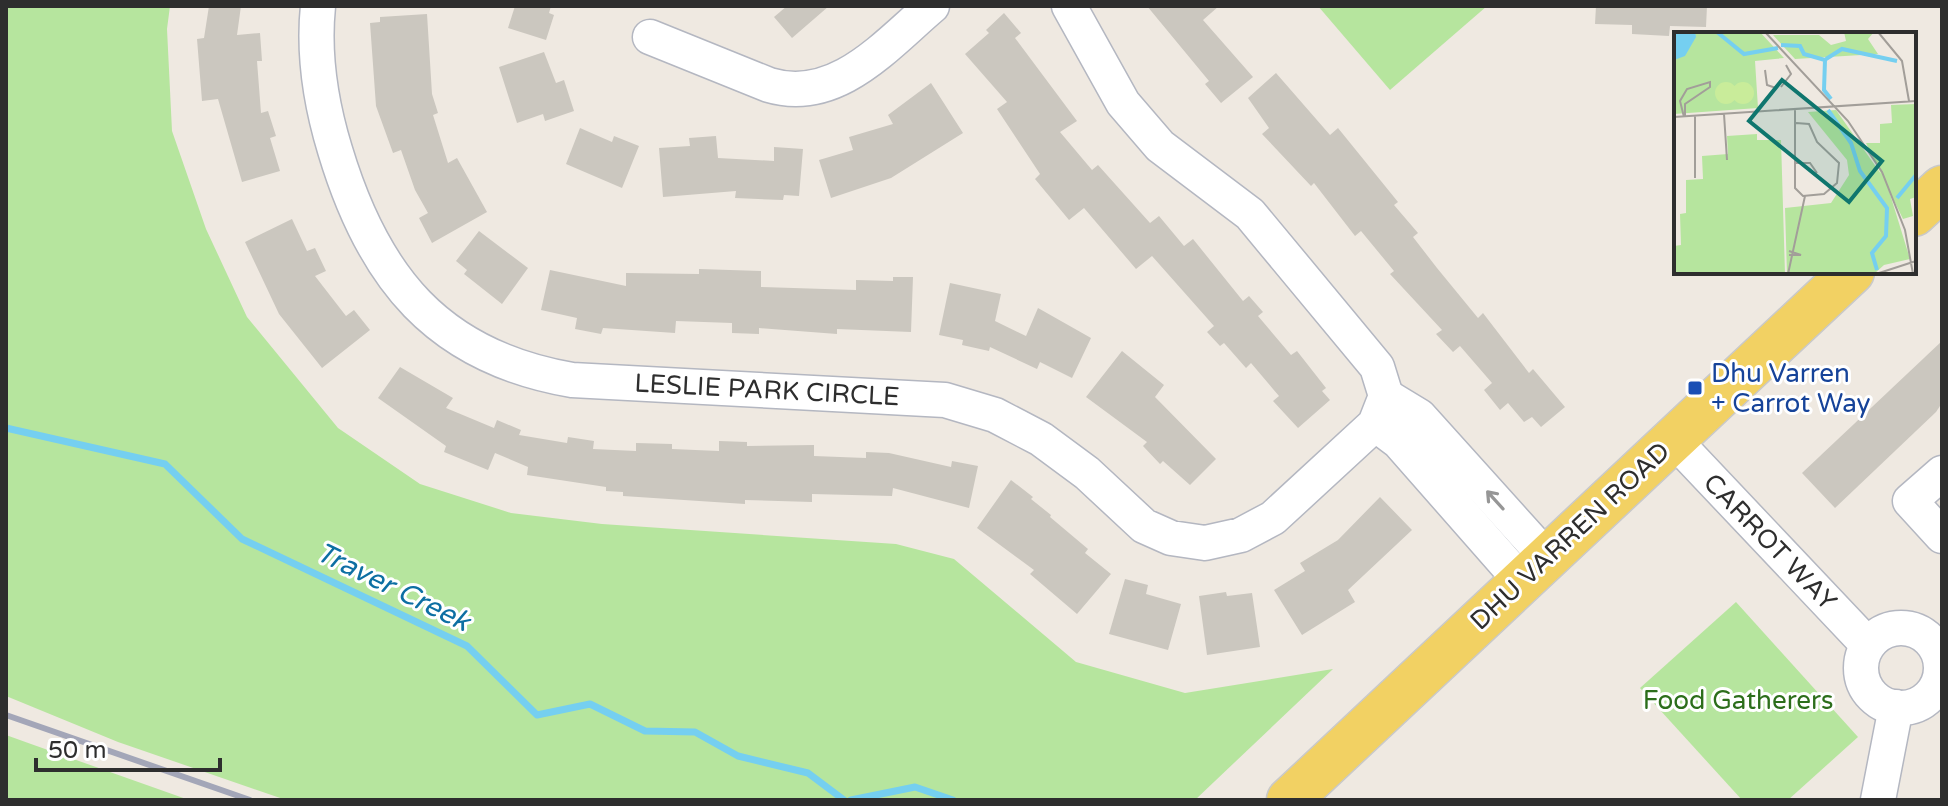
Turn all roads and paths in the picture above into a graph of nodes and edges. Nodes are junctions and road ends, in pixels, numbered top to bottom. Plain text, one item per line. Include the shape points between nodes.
1 (318, 6) edge
2 (932, 6) edge
3 (1069, 6) edge
4 (650, 37) dead end
5 (1942, 188) edge
6 (1916, 212) edge
7 (1850, 274) edge
8 (1381, 410) junction
9 (1673, 439) junction
10 (1942, 473) edge
11 (1942, 536) edge
12 (1534, 570) junction
13 (1867, 644) junction
14 (1940, 651) edge
15 (1896, 707) junction
16 (1289, 800) edge
17 (1878, 800) edge

1 - 8 street, LESLIE PARK CIRCLE via 315,33 325,115 369,240 418,304 488,357 572,380 945,400 995,415 1041,439 1144,526 1171,538 1205,543 1241,535 1273,518
2 - 4 street via 856,71 805,90 769,85
3 - 8 street via 1123,103 1160,146 1250,214 1377,367
5 - 6 main road
7 - 9 main road, DHU VARREN ROAD
8 - 12 street via 1399,442 1446,470
9 - 12 main road, DHU VARREN ROAD
9 - 13 street, CARROT WAY
10 - 11 street via 1910,501
12 - 16 main road, DHU VARREN ROAD
13 - 14 street via 1887,630 1911,628
13 - 15 street via 1862,680 1876,700
14 - 15 street via 1934,690 1913,706
15 - 17 street

